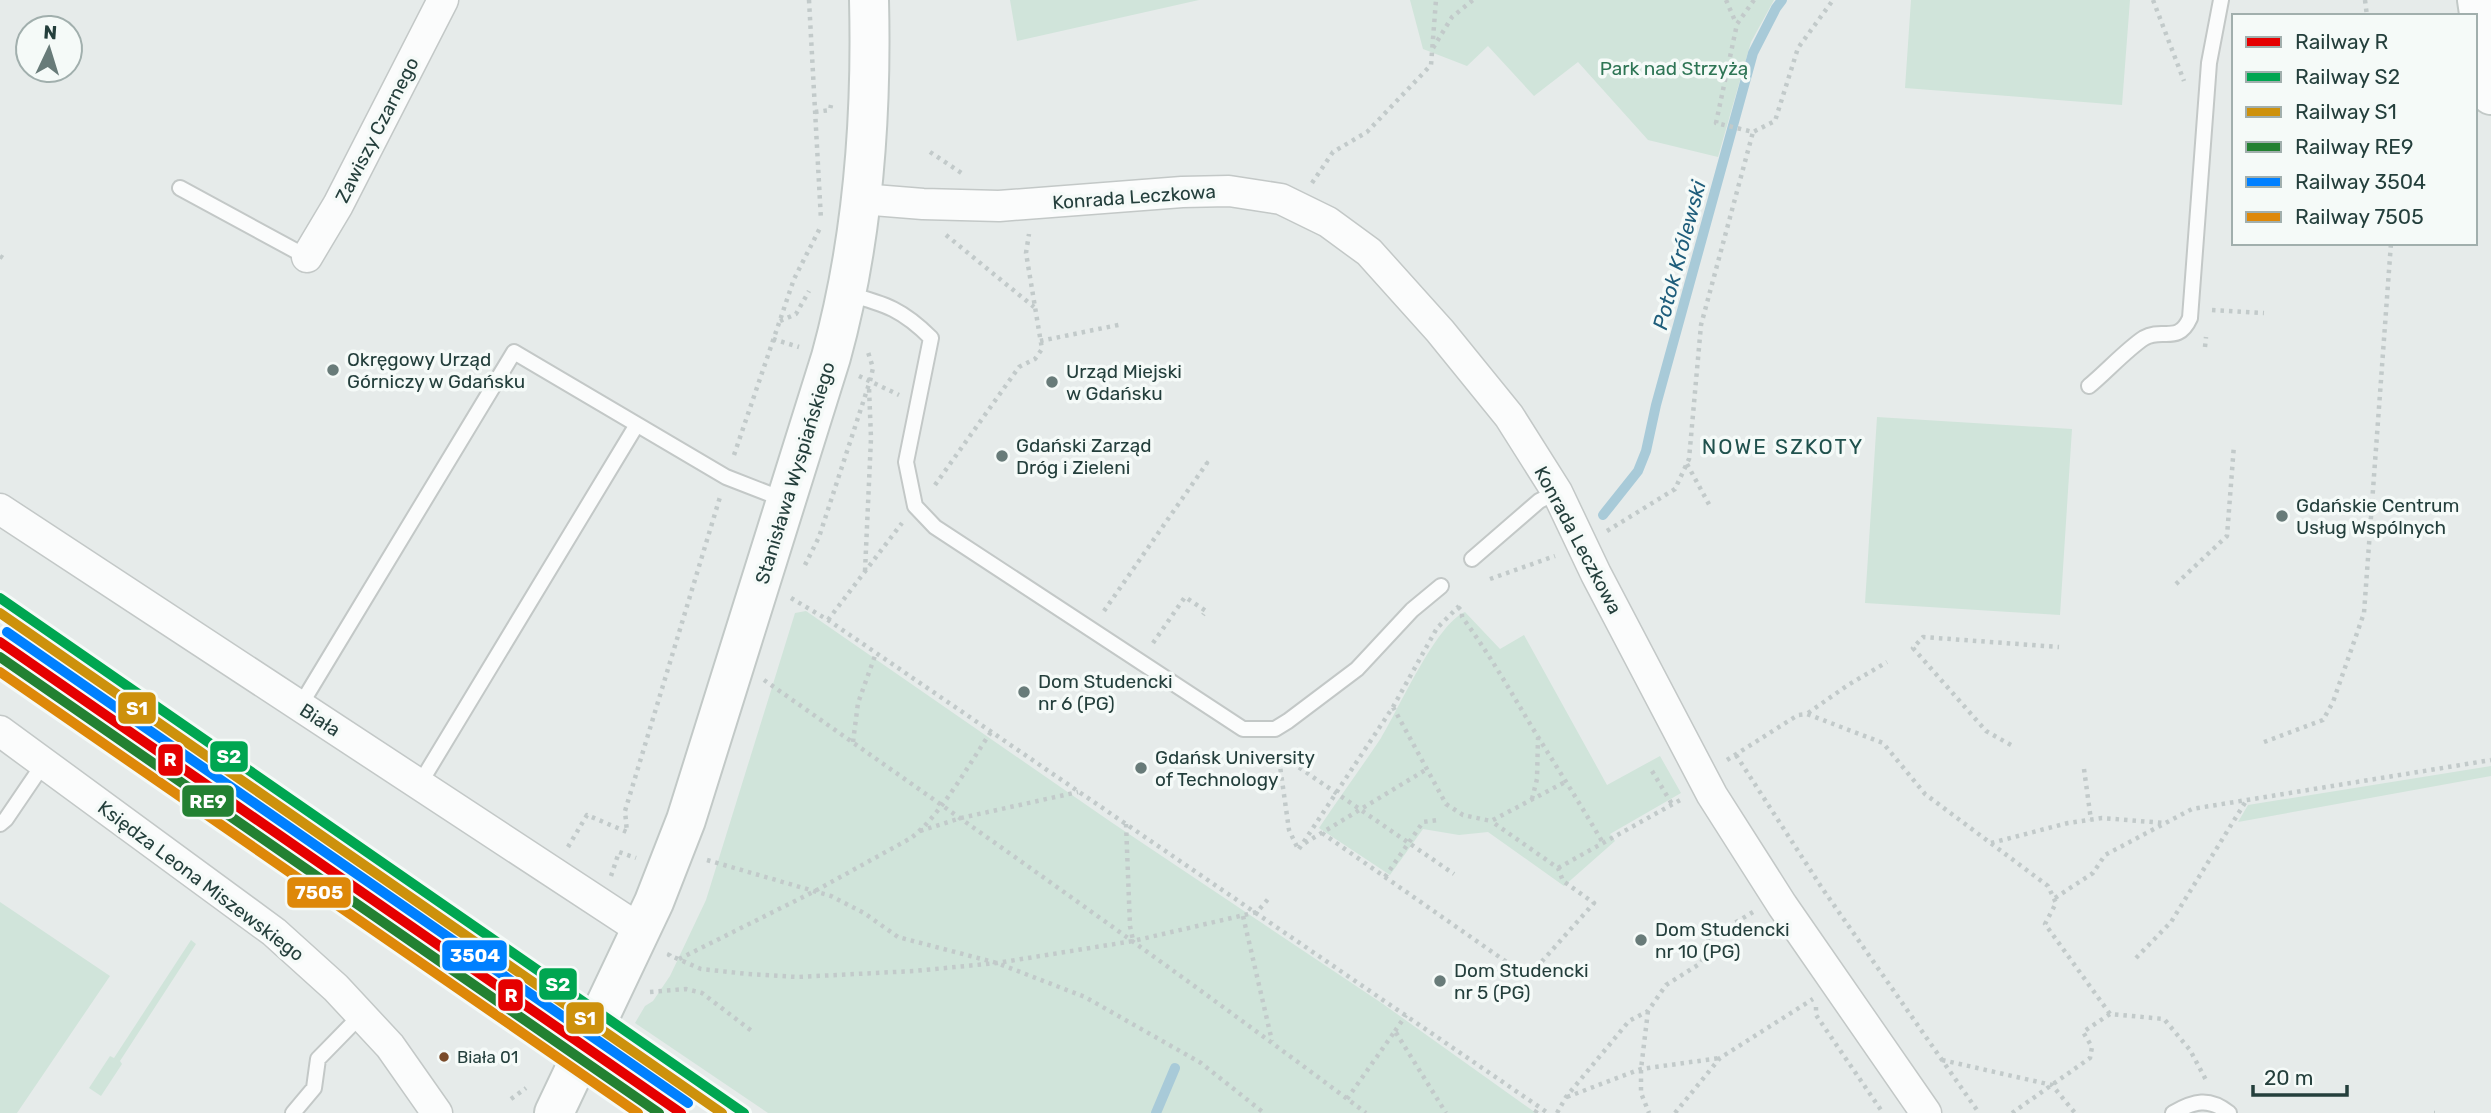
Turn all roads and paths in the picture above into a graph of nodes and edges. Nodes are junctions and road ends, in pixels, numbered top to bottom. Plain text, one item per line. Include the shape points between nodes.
1 (443, 0) edge
2 (809, 0) edge
3 (869, 0) edge
4 (1436, 0) edge
5 (1473, 0) edge
6 (1754, 0) edge
7 (1833, 0) edge
8 (2221, 0) edge
9 (2477, 0) edge
10 (1725, 3) edge
11 (1737, 24) junction
12 (1432, 48) junction
13 (2491, 95) edge
14 (831, 97) dead end
15 (815, 112) junction
16 (1752, 132) junction
17 (180, 188) dead end
18 (861, 199) junction
19 (1296, 206) junction
20 (1031, 230) dead end
21 (945, 235) dead end
22 (2391, 245) edge
23 (0, 256) edge
24 (307, 257) joint
25 (6, 260) dead end
26 (830, 289) junction
27 (1035, 307) junction
28 (2208, 309) dead end
29 (2264, 313) dead end
30 (779, 322) junction
31 (1123, 324) dead end
32 (773, 339) junction
33 (1040, 341) junction
34 (864, 348) dead end
35 (804, 349) dead end
36 (1114, 364) dead end
37 (855, 374) dead end
38 (870, 381) junction
39 (1101, 383) dead end
40 (2089, 386) dead end
41 (917, 404) junction
42 (636, 426) junction
43 (2234, 445) dead end
44 (1203, 461) dead end
45 (1687, 464) junction
46 (726, 478) junction
47 (1557, 492) junction
48 (787, 501) junction
49 (915, 506) junction
50 (1711, 508) dead end
51 (0, 509) edge
52 (1582, 546) junction
53 (1472, 559) dead end
54 (865, 572) junction
55 (800, 575) dead end
56 (1490, 579) dead end
57 (2176, 584) dead end
58 (1441, 586) dead end
59 (790, 597) dead end
60 (1203, 615) dead end
61 (828, 620) junction
62 (1091, 629) junction
63 (2059, 647) dead end
64 (876, 653) junction
65 (1140, 661) junction
66 (1886, 662) dead end
67 (763, 679) dead end
68 (300, 706) junction
69 (1393, 707) junction
70 (1807, 714) junction
71 (1275, 729) junction
72 (0, 731) edge
73 (991, 732) junction
74 (1538, 737) junction
75 (853, 742) junction
76 (2264, 742) dead end
77 (2011, 745) dead end
78 (1278, 753) junction
79 (1736, 755) junction
80 (2491, 760) edge
81 (1725, 761) dead end
82 (44, 763) junction
83 (1427, 769) junction
84 (2084, 769) dead end
85 (1652, 771) dead end
86 (1567, 781) junction
87 (419, 785) junction
88 (1079, 792) junction
89 (1336, 793) junction
90 (1692, 794) dead end
91 (1532, 800) junction
92 (2246, 800) junction
93 (942, 803) junction
94 (1672, 804) junction
95 (1361, 810) junction
96 (961, 818) junction
97 (1438, 820) dead end
98 (2091, 820) junction
99 (1491, 821) junction
100 (0, 824) edge
101 (1126, 824) junction
102 (2165, 824) junction
103 (920, 832) junction
104 (1322, 833) junction
105 (1408, 842) junction
106 (1603, 843) junction
107 (1990, 843) junction
108 (1301, 845) junction
109 (619, 852) dead end
110 (564, 853) dead end
111 (718, 864) dead end
112 (1558, 869) junction
113 (1454, 874) dead end
114 (1385, 877) junction
115 (608, 884) dead end
116 (815, 891) junction
117 (1269, 898) dead end
118 (2055, 898) junction
119 (1758, 909) dead end
120 (1257, 912) junction
121 (1243, 916) junction
122 (641, 930) junction
123 (1133, 941) junction
124 (669, 956) dead end
125 (2136, 958) dead end
126 (678, 959) junction
127 (997, 963) junction
128 (646, 993) dead end
129 (1815, 998) dead end
130 (1648, 1011) junction
131 (361, 1014) junction
132 (2110, 1014) junction
133 (1406, 1015) junction
134 (1395, 1031) junction
135 (753, 1032) dead end
136 (1273, 1043) junction
137 (1720, 1058) junction
138 (1942, 1060) junction
139 (1641, 1069) junction
140 (2206, 1077) dead end
141 (2052, 1085) junction
142 (1566, 1097) junction
143 (1347, 1099) junction
144 (1539, 1107) junction
145 (2225, 1110) edge
146 (293, 1113) edge
147 (438, 1113) edge
148 (554, 1113) edge
149 (1264, 1113) edge
150 (1366, 1113) edge
151 (1446, 1113) edge
152 (1535, 1113) edge
153 (1548, 1113) edge
154 (1557, 1113) edge
155 (1649, 1113) edge
156 (1675, 1113) edge
157 (1926, 1113) edge
158 (1979, 1113) edge
159 (2012, 1113) edge
160 (2075, 1113) edge
161 (2173, 1113) edge

1 - 24 street, Zawiszy Czarnego
2 - 15 path
3 - 18 main road, Stanisława Wyspiańskiego
4 - 12 path
5 - 12 path via 1452,18
6 - 11 path
7 - 16 path via 1798,48 1775,121
8 - 40 lane via 2209,62 2190,318 2178,334 2145,337
9 - 13 main road
10 - 11 path
11 - 16 path via 1716,123
12 - 19 path via 1431,65 1367,132 1333,152
14 - 15 path via 830,110
15 - 30 path via 821,227 794,279
16 - 45 path via 1701,325
17 - 24 lane
18 - 19 street, Konrada Leczkowa via 999,206 1229,191 1281,199
18 - 26 main road, Stanisława Wyspiańskiego
19 - 47 street, Konrada Leczkowa via 1328,222 1369,252 1509,415
20 - 27 path via 1026,253
21 - 27 path
22 - 76 path via 2364,613 2323,720
23 - 25 path
26 - 30 path
26 - 41 lane via 878,302 910,318 931,338
26 - 48 main road, Stanisława Wyspiańskiego via 822,388
27 - 33 path
28 - 29 path
30 - 32 path
31 - 33 path
32 - 35 path
32 - 46 path
33 - 49 path via 1043,350 1018,367
34 - 38 path via 872,357
36 - 39 path
37 - 38 path
38 - 41 path
38 - 54 path
38 - 55 path via 819,537
41 - 49 lane via 905,462
42 - 46 lane
42 - 68 lane via 514,352
42 - 87 lane
43 - 57 path via 2227,536
44 - 62 path via 1207,463
45 - 50 path
45 - 52 path via 1675,489
46 - 48 lane
46 - 110 path via 625,811 627,832 587,815
47 - 52 street, Konrada Leczkowa
47 - 53 lane via 1539,501
48 - 122 main road, Stanisława Wyspiańskiego via 686,820
49 - 54 path
49 - 62 lane via 935,527
51 - 68 street, Biała
52 - 56 path
52 - 157 street, Konrada Leczkowa via 1712,795
54 - 61 path
58 - 71 lane via 1357,669
59 - 61 path
60 - 65 path via 1206,611 1185,597
61 - 64 path
62 - 65 lane
63 - 77 path via 1923,636 1913,648 1986,732
64 - 73 path
64 - 75 path via 858,703
65 - 71 lane via 1243,729
66 - 70 path
67 - 75 path
68 - 87 street, Biała
69 - 74 path via 1437,628 1459,607
69 - 83 path
69 - 89 path
70 - 79 path via 1798,715
70 - 107 path via 1883,743 1925,794
71 - 78 path
72 - 82 street, Księdza Leona Miszewskiego
73 - 88 path
73 - 93 path
74 - 86 path
74 - 91 path
75 - 93 path
78 - 89 path
78 - 108 path via 1289,830 1298,849
79 - 81 path
79 - 138 path
80 - 92 path
82 - 100 lane
82 - 131 street, Księdza Leona Miszewskiego via 274,932
83 - 95 path
83 - 99 path via 1446,804 1464,815
84 - 98 path
85 - 94 path
86 - 91 path
86 - 106 path
87 - 122 street, Biała
88 - 96 path
88 - 101 path
89 - 95 path
89 - 108 path
90 - 94 path
91 - 99 path
92 - 102 path via 2192,809
92 - 125 path via 2171,922
93 - 96 path
93 - 103 path
94 - 106 path
95 - 104 path
95 - 105 path
96 - 103 path
96 - 123 path
97 - 105 path via 1423,822
98 - 102 path
98 - 107 path
99 - 112 path
101 - 120 path
101 - 123 path
102 - 118 path via 2105,855 2093,873
103 - 116 path
104 - 108 path
104 - 114 path
105 - 113 path
105 - 114 path
106 - 112 path
107 - 118 path via 2048,886
109 - 115 path
111 - 116 path
112 - 114 path via 1563,881 1594,903 1528,977
116 - 126 path
116 - 127 path via 864,913 898,937
117 - 120 path
118 - 132 path via 2045,924
119 - 130 path via 1703,942 1706,953 1701,963 1666,985
120 - 121 path
120 - 133 path
121 - 123 path
121 - 136 path
122 - 148 main road
123 - 127 path
123 - 136 path
124 - 126 path
126 - 127 path via 701,969 797,977
127 - 149 path via 1085,997 1154,1035 1201,1063
128 - 135 path via 686,989 702,993
129 - 137 path
130 - 139 path
130 - 142 path via 1629,1021
131 - 146 lane via 318,1059 314,1088
131 - 147 street, Księdza Leona Miszewskiego
132 - 140 path via 2164,1019
132 - 141 path via 2083,1032 2092,1047 2090,1058
133 - 134 path
133 - 144 path
134 - 143 path
134 - 151 path
136 - 143 path
137 - 139 path
137 - 156 path
138 - 141 path
138 - 158 path
139 - 142 path
139 - 155 path via 1641,1093
141 - 159 path
141 - 160 path
142 - 154 path
143 - 150 path
144 - 152 path
144 - 153 path
145 - 161 lane via 2205,1102 2190,1103

